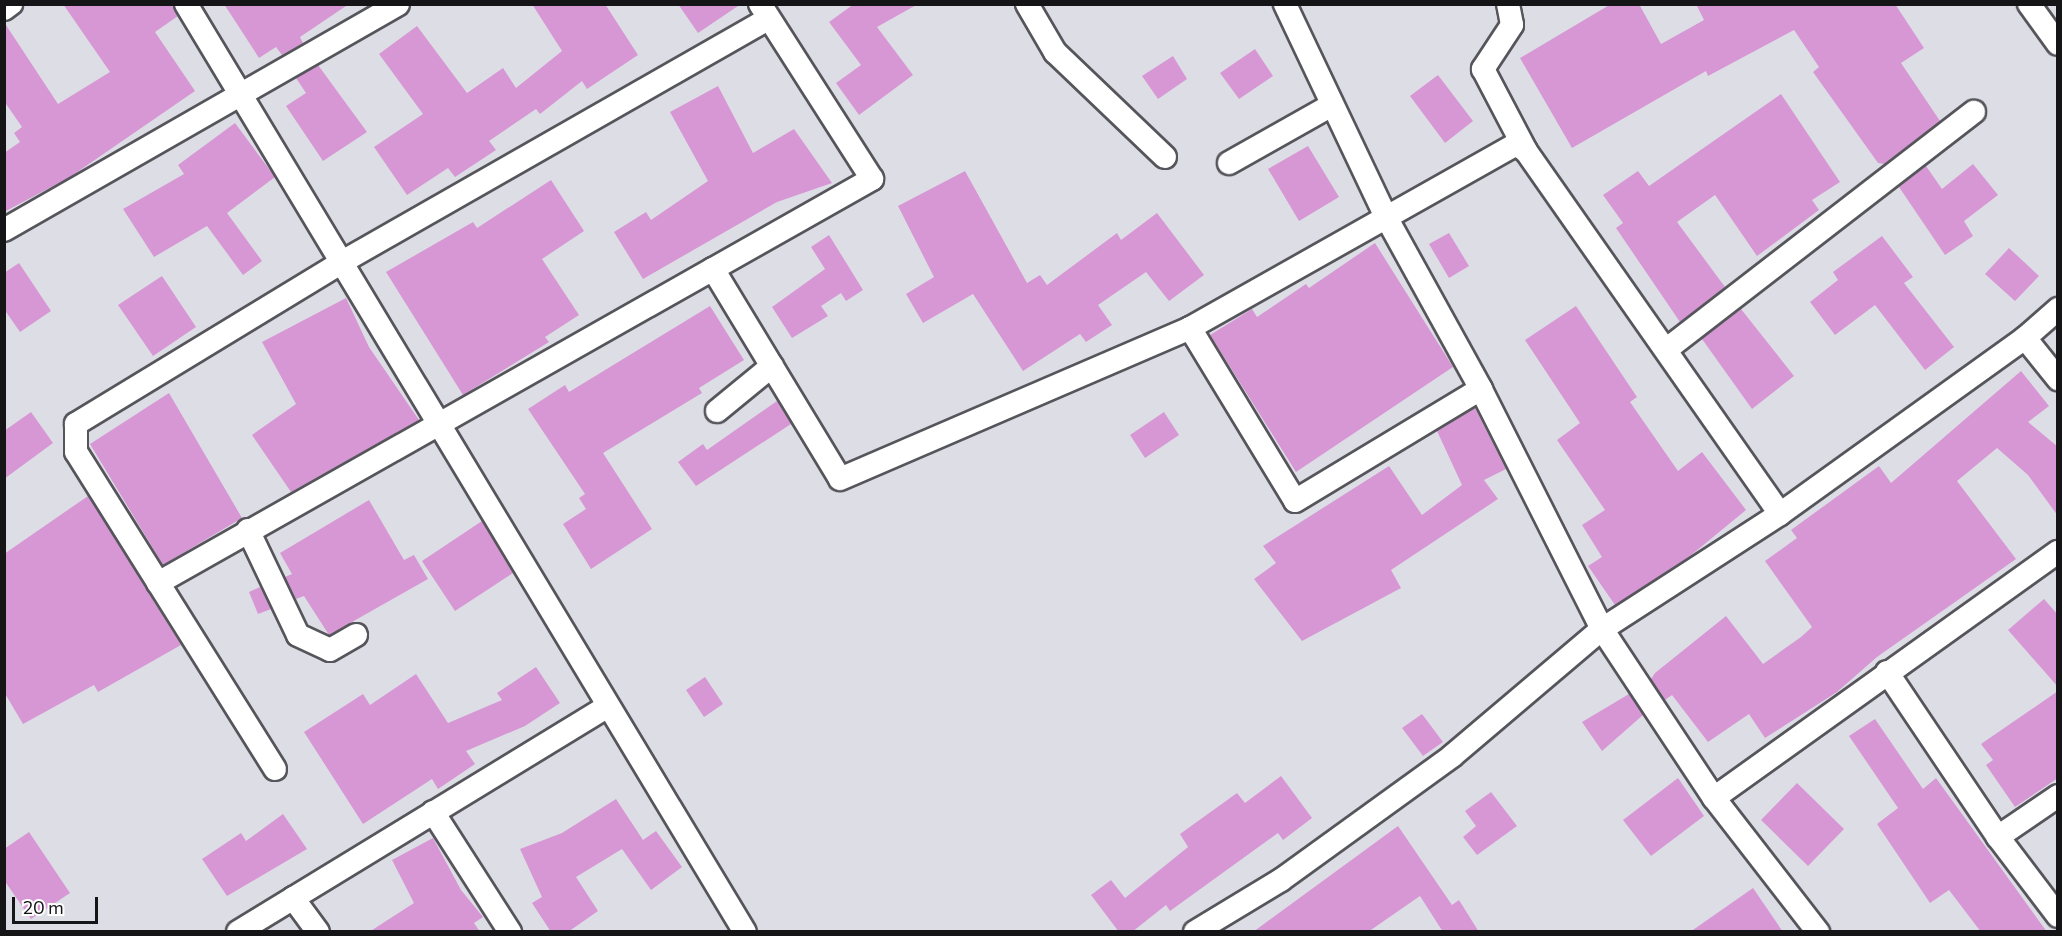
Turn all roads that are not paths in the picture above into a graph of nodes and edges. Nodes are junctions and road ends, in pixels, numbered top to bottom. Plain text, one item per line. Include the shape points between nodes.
1 (11, 4) edge
2 (186, 4) edge
3 (398, 4) edge
4 (1027, 4) edge
5 (1284, 4) edge
6 (1508, 4) edge
7 (2029, 4) edge
8 (4, 9) edge
9 (764, 12) edge
10 (2058, 44) edge
11 (237, 93) junction
12 (1332, 105) junction
13 (1974, 112) dead end
14 (1526, 151) junction
15 (1165, 157) dead end
16 (1229, 163) dead end
17 (1386, 217) junction
18 (4, 230) edge
19 (342, 262) junction
20 (713, 269) junction
21 (2058, 309) edge
22 (1190, 328) junction
23 (2025, 338) junction
24 (1667, 349) junction
25 (772, 366) junction
26 (2058, 379) edge
27 (1480, 389) junction
28 (717, 411) dead end
29 (436, 422) junction
30 (1780, 514) junction
31 (248, 530) junction
32 (2058, 552) edge
33 (158, 582) junction
34 (1602, 629) junction
35 (356, 635) dead end
36 (1887, 672) junction
37 (606, 707) junction
38 (275, 769) dead end
39 (2058, 796) edge
40 (1714, 798) junction
41 (433, 812) junction
42 (1998, 837) junction
43 (293, 898) junction
44 (2058, 916) edge
45 (238, 932) edge
46 (318, 932) edge
47 (510, 932) edge
48 (745, 932) edge
49 (1195, 932) edge
50 (1818, 932) edge

1 - 8 street
2 - 11 street
3 - 11 street
4 - 15 street via 1055,52
5 - 12 street
6 - 14 street via 1512,25 1483,69
7 - 10 street
9 - 19 street
9 - 20 street via 872,179
11 - 18 street
11 - 19 street
12 - 16 street
12 - 17 street
13 - 24 street
14 - 17 street via 1516,144
14 - 24 street
17 - 22 street
17 - 27 street
19 - 29 street
19 - 33 street via 76,424 75,452
20 - 25 street
20 - 29 street
21 - 23 street
22 - 25 street via 840,478
22 - 27 street via 1295,501
23 - 26 street
23 - 30 street
24 - 30 street
25 - 28 street
27 - 34 street
29 - 31 street
29 - 37 street
30 - 34 street
31 - 33 street
31 - 35 street via 298,635 330,650
32 - 36 street
33 - 38 street
34 - 40 street
34 - 49 street via 1452,756 1281,880
36 - 40 street
36 - 42 street
37 - 41 street
37 - 48 street
39 - 42 street
40 - 50 street
41 - 43 street
41 - 47 street
42 - 44 street
43 - 45 street
43 - 46 street

